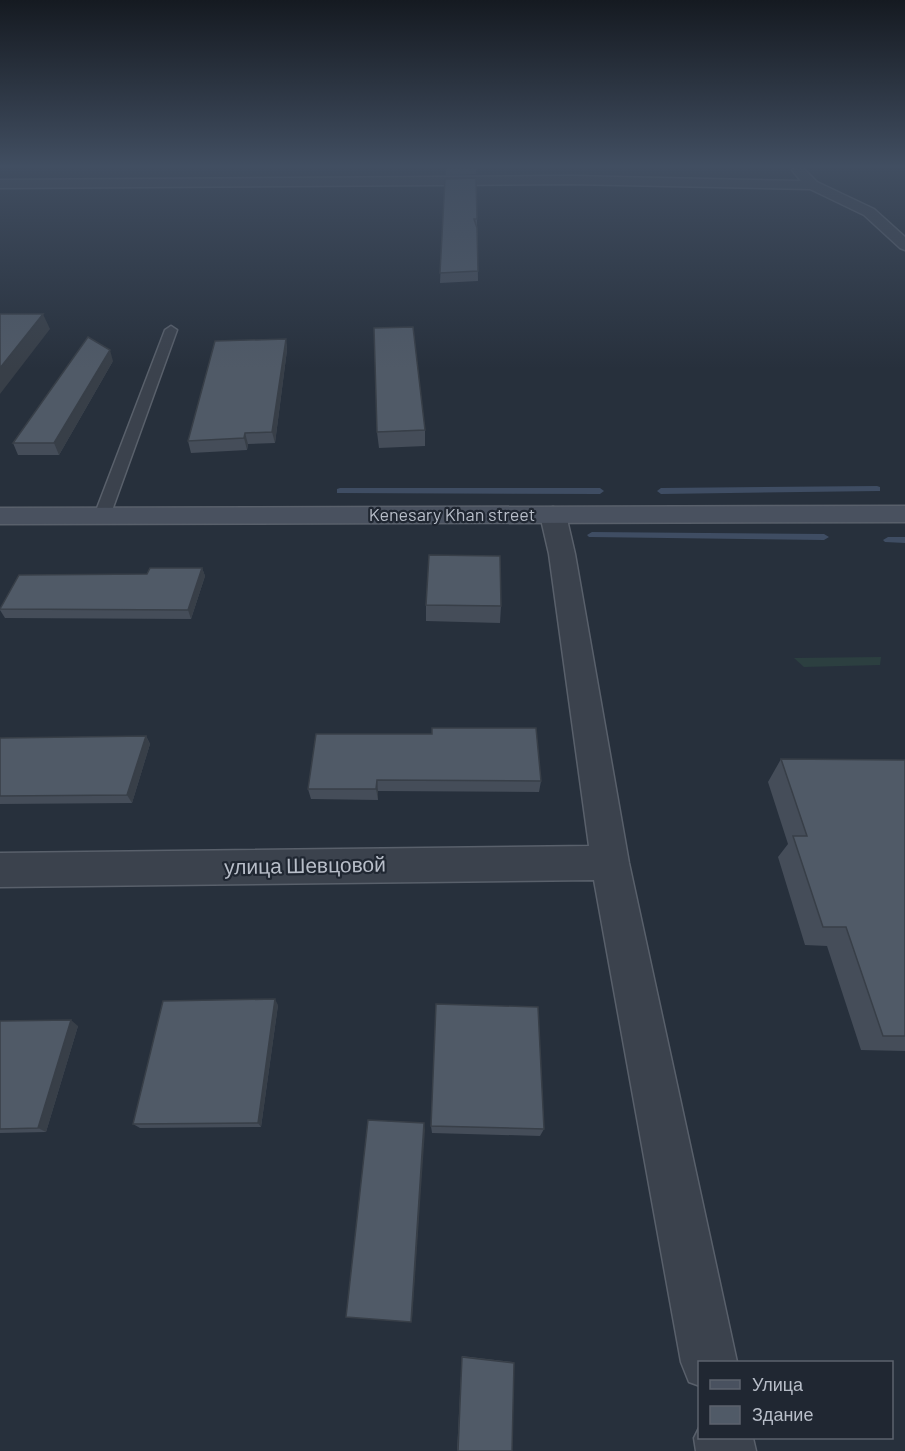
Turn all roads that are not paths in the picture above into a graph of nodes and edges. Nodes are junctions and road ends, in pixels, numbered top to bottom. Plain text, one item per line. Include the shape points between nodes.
1 (892, 233) edge
2 (905, 245) edge
3 (171, 330) dead end
4 (905, 514) edge
5 (553, 515) junction
6 (0, 516) edge
7 (102, 516) junction
8 (610, 863) junction
9 (0, 870) edge
10 (709, 1361) edge

1 - 2 street
3 - 7 lane
4 - 5 main road, Kenesary Khan street
5 - 7 main road, Kenesary Khan street
5 - 8 street
6 - 7 main road, Kenesary Khan street
8 - 9 street, улица Шевцовой
8 - 10 street

